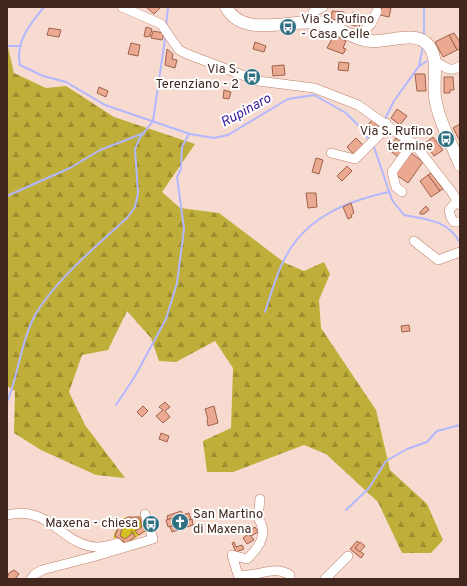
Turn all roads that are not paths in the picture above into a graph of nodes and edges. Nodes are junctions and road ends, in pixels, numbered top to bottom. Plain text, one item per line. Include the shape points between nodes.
1 (122, 7) edge
2 (226, 7) edge
3 (323, 7) edge
4 (377, 11) dead end
5 (311, 22) junction
6 (356, 38) junction
7 (434, 61) junction
8 (460, 66) edge
9 (386, 123) junction
10 (413, 143) junction
11 (331, 154) dead end
12 (460, 165) edge
13 (402, 192) dead end
14 (459, 203) edge
15 (460, 222) edge
16 (414, 241) dead end
17 (459, 253) edge
18 (260, 499) dead end
19 (145, 514) dead end
20 (7, 515) edge
21 (122, 548) junction
22 (348, 556) dead end
23 (31, 579) edge
24 (290, 579) edge
25 (325, 579) edge

1 - 9 street via 161,24 179,50 187,54 258,81 314,88 358,105
2 - 5 main road via 233,17 250,25
3 - 5 street via 313,12
4 - 6 street via 371,24
5 - 6 main road via 325,24
6 - 7 main road via 373,42 410,38 423,41 433,53
7 - 8 street via 450,70
7 - 12 main road via 435,97
9 - 10 street
9 - 11 street via 376,139 355,159
10 - 13 street via 392,172 396,187
10 - 14 street
14 - 15 street via 449,210 449,214 454,222
16 - 17 street via 438,260
18 - 24 street via 258,518 263,525 263,534 260,547 247,559 232,556 238,575 245,576 269,570 284,571 290,575
19 - 21 street via 153,538
20 - 21 street via 17,512 38,515 78,542 98,547 117,543
21 - 23 street via 42,570
22 - 25 street

